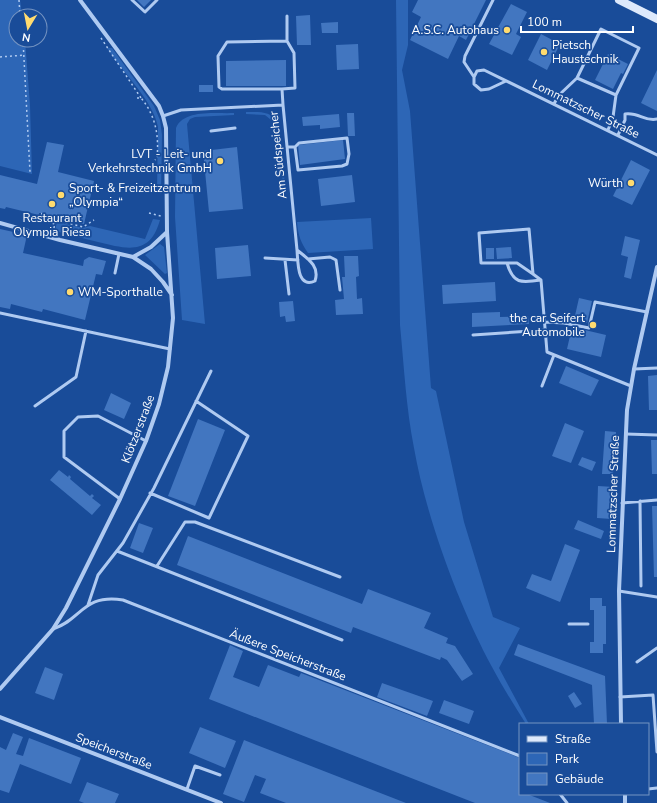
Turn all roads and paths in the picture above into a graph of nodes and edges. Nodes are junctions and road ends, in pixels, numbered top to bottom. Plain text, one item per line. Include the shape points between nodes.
1 (80, 0) edge
2 (132, 0) edge
3 (157, 0) edge
4 (493, 0) edge
5 (619, 0) edge
6 (287, 16) dead end
7 (657, 19) edge
8 (98, 32) dead end
9 (287, 41) junction
10 (24, 48) edge
11 (25, 55) junction
12 (0, 57) edge
13 (474, 77) junction
14 (577, 78) junction
15 (506, 81) junction
16 (282, 89) junction
17 (616, 95) junction
18 (137, 98) dead end
19 (141, 98) junction
20 (554, 104) junction
21 (283, 105) junction
22 (163, 116) junction
23 (657, 119) edge
24 (235, 128) dead end
25 (211, 130) dead end
26 (608, 130) junction
27 (618, 135) junction
28 (288, 147) junction
29 (295, 147) junction
30 (657, 155) edge
31 (155, 160) dead end
32 (30, 172) dead end
33 (42, 213) dead end
34 (150, 213) dead end
35 (167, 216) junction
36 (94, 220) dead end
37 (56, 222) junction
38 (0, 223) edge
39 (54, 230) dead end
40 (167, 232) junction
41 (297, 250) junction
42 (119, 254) junction
43 (133, 257) junction
44 (265, 258) dead end
45 (308, 259) junction
46 (285, 260) junction
47 (298, 260) junction
48 (507, 263) junction
49 (657, 267) edge
50 (115, 273) dead end
51 (533, 274) junction
52 (542, 280) junction
53 (340, 290) dead end
54 (289, 294) dead end
55 (173, 298) junction
56 (647, 312) junction
57 (0, 313) edge
58 (545, 322) junction
59 (546, 330) junction
60 (86, 331) junction
61 (473, 335) dead end
62 (171, 349) junction
63 (554, 355) junction
64 (634, 368) junction
65 (657, 368) edge
66 (211, 371) dead end
67 (542, 386) dead end
68 (631, 386) junction
69 (196, 401) junction
70 (36, 406) dead end
71 (626, 434) junction
72 (657, 435) edge
73 (146, 441) junction
74 (150, 493) junction
75 (120, 499) junction
76 (657, 500) edge
77 (640, 501) junction
78 (622, 503) junction
79 (117, 551) junction
80 (157, 566) junction
81 (340, 577) dead end
82 (641, 586) dead end
83 (620, 591) junction
84 (657, 597) edge
85 (88, 605) junction
86 (569, 624) dead end
87 (588, 624) dead end
88 (53, 629) junction
89 (342, 640) dead end
90 (657, 648) edge
91 (637, 662) dead end
92 (0, 689) edge
93 (620, 697) junction
94 (0, 717) edge
95 (621, 723) edge
96 (657, 752) edge
97 (519, 756) edge
98 (220, 775) dead end
99 (187, 789) junction
100 (561, 795) edge
101 (222, 803) edge
102 (567, 803) edge

1 - 22 street, Klötzerstraße via 159,106
2 - 3 lane via 145,12
4 - 13 lane via 465,56 464,62
5 - 7 street
6 - 9 lane
8 - 19 path via 104,46
9 - 16 lane via 294,53 295,88
9 - 16 lane via 227,42 218,56 219,87 222,89
10 - 11 path
11 - 12 path
11 - 32 path
13 - 15 lane, Lommatzscher Straße via 477,71 484,70
13 - 15 lane via 474,84 481,90
14 - 17 lane
14 - 17 lane via 601,29 639,48
14 - 20 lane via 558,96
15 - 20 lane, Lommatzscher Straße
16 - 21 lane
17 - 26 lane
18 - 19 path
19 - 31 path via 155,120
20 - 26 lane, Lommatzscher Straße
21 - 22 lane, Am Südspeicher via 181,110
21 - 28 lane, Am Südspeicher
22 - 35 street, Klötzerstraße via 166,128
23 - 27 lane via 650,120 633,113 625,114
24 - 25 lane
26 - 27 lane, Lommatzscher Straße
27 - 30 lane, Lommatzscher Straße
28 - 29 lane
28 - 41 lane, Am Südspeicher
29 - 29 lane via 298,170 342,166 349,160 346,138 299,143
33 - 37 path via 40,220
34 - 35 path
35 - 40 street, Klötzerstraße
36 - 37 path via 83,227
37 - 39 path
38 - 42 street
40 - 43 street via 148,250
40 - 55 street, Klötzerstraße
41 - 45 lane, Am Südspeicher
41 - 47 lane, Am Südspeicher
42 - 43 street
42 - 50 lane
43 - 55 street via 151,268
44 - 46 lane
45 - 47 lane, Am Südspeicher via 316,267 317,273 315,281 310,283 299,275
45 - 53 lane via 330,257 336,260
46 - 47 lane
46 - 54 lane
48 - 51 lane via 517,263
48 - 51 lane via 481,263 479,234 529,229
48 - 52 lane via 514,278 527,282
49 - 56 street, Lommatzscher Straße
51 - 52 lane
52 - 58 lane
55 - 62 street, Klötzerstraße
56 - 58 lane via 595,302 589,328
56 - 64 street, Lommatzscher Straße
57 - 60 lane
58 - 59 lane
59 - 61 lane
59 - 63 lane via 547,352
60 - 62 lane
60 - 70 lane via 76,377
62 - 73 street, Klötzerstraße via 159,404
63 - 67 lane
63 - 68 lane
64 - 65 lane
64 - 68 street, Lommatzscher Straße
66 - 69 lane
68 - 71 street, Lommatzscher Straße
69 - 74 lane
69 - 74 lane via 248,436 209,518
71 - 72 lane
71 - 78 street, Lommatzscher Straße
73 - 75 street, Klötzerstraße
73 - 75 lane via 98,416 78,417 64,431 64,457
74 - 79 lane
75 - 88 street, Klötzerstraße
76 - 77 lane
77 - 78 lane
77 - 82 lane
78 - 83 street, Lommatzscher Straße
79 - 80 lane
79 - 85 lane via 98,575
80 - 81 lane via 185,522 195,522
80 - 89 lane
83 - 84 lane
83 - 93 street, Lommatzscher Straße
85 - 88 lane, Äußere Speicherstraße via 62,626
85 - 97 lane, Äußere Speicherstraße via 100,600 123,600
86 - 87 lane
88 - 92 street, Klötzerstraße
90 - 91 lane
93 - 95 street, Lommatzscher Straße
93 - 96 lane via 653,696
94 - 99 street, Speicherstraße
98 - 99 lane via 195,766
99 - 101 street, Speicherstraße
100 - 102 lane

